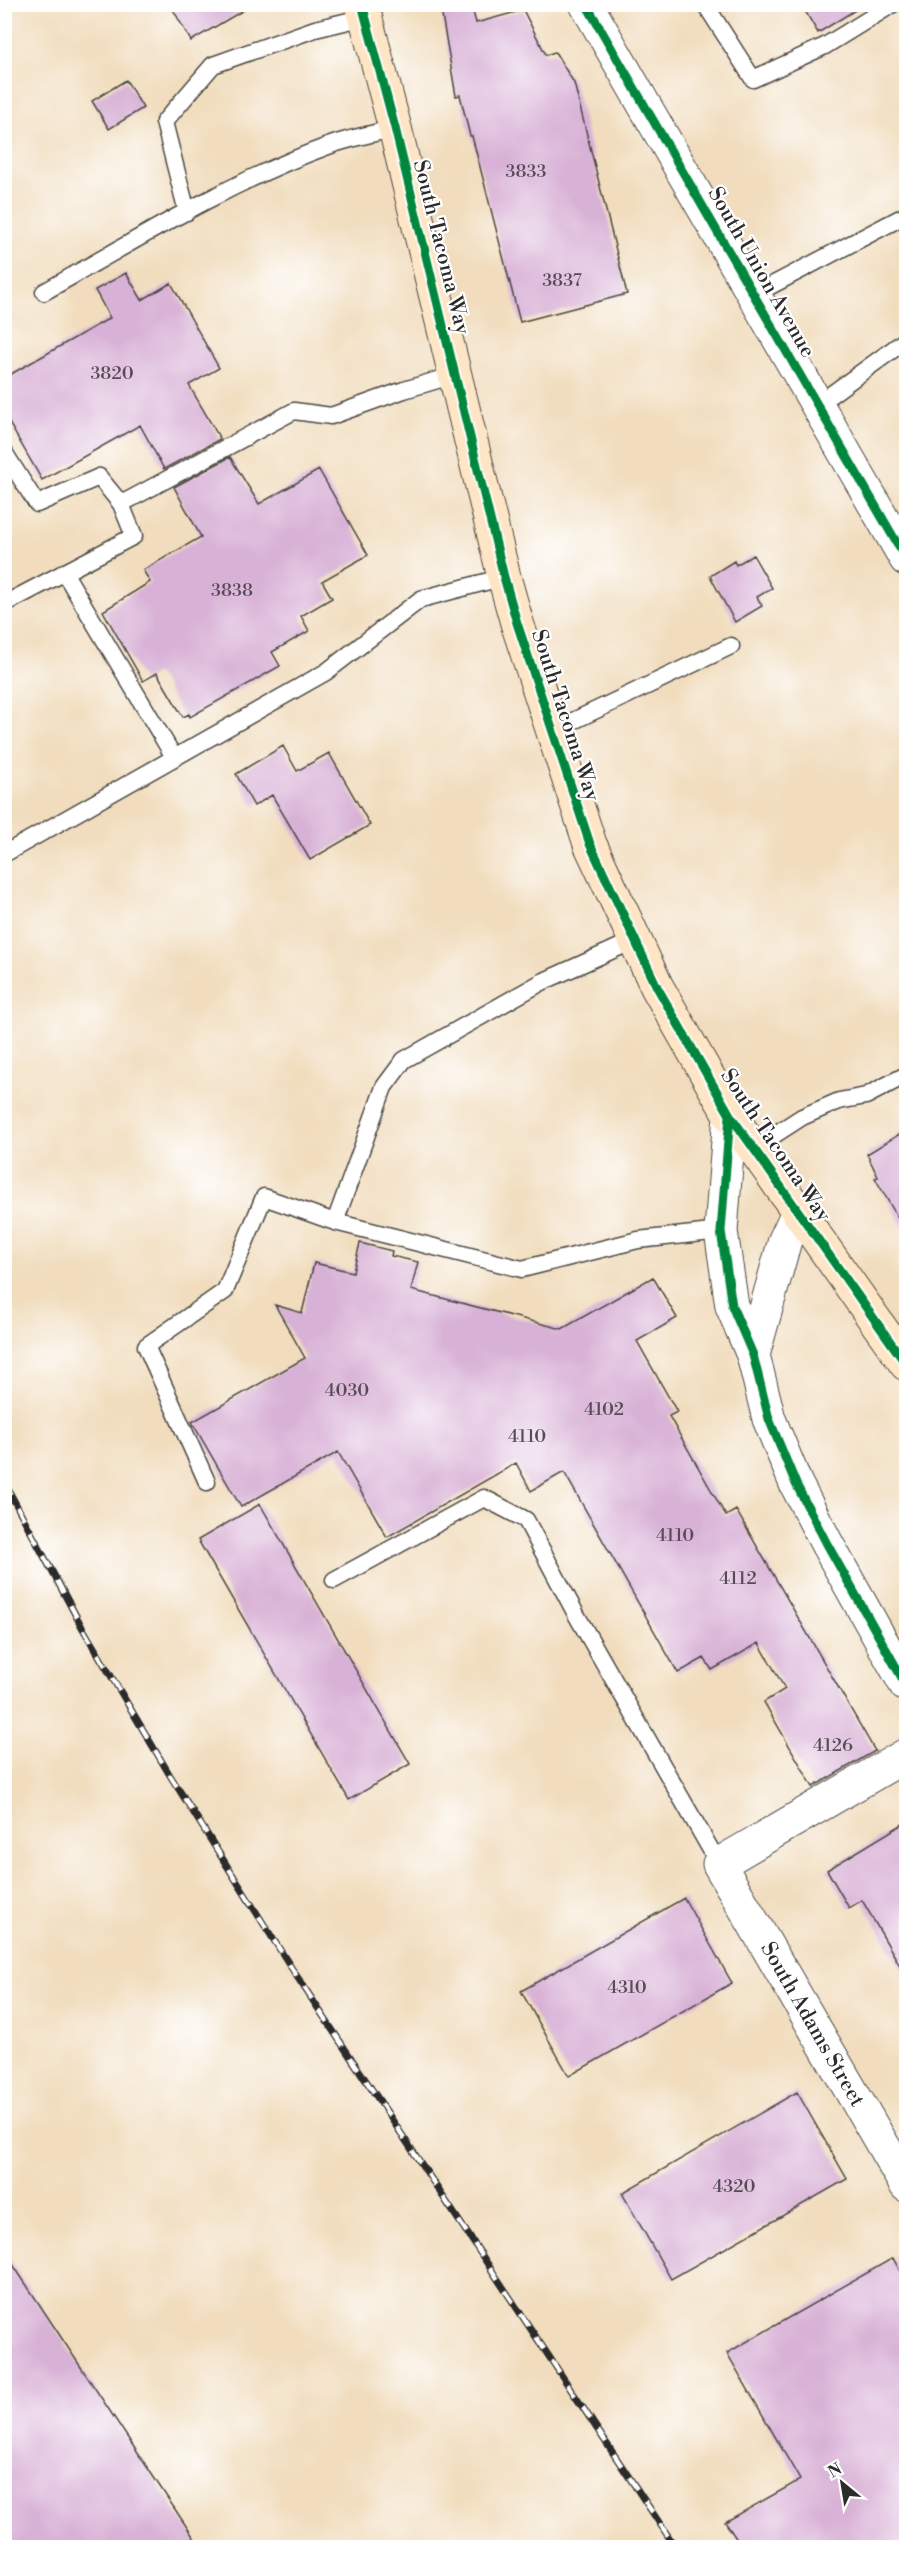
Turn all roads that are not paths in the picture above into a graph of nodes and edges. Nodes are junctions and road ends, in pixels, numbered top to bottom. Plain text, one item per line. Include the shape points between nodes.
1 (586, 4) edge
2 (705, 4) edge
3 (893, 4) edge
4 (364, 11) edge
5 (394, 128) junction
6 (187, 212) junction
7 (906, 215) edge
8 (44, 292) dead end
9 (755, 294) junction
10 (906, 340) edge
11 (454, 375) junction
12 (818, 404) junction
13 (4, 452) edge
14 (122, 504) junction
15 (902, 541) edge
16 (64, 572) junction
17 (504, 577) junction
18 (12, 600) dead end
19 (731, 646) dead end
20 (552, 731) junction
21 (174, 757) junction
22 (4, 854) edge
23 (635, 940) junction
24 (906, 1075) edge
25 (730, 1115) junction
26 (754, 1148) junction
27 (798, 1212) junction
28 (335, 1222) junction
29 (721, 1231) junction
30 (753, 1355) junction
31 (906, 1364) edge
32 (207, 1482) dead end
33 (334, 1580) dead end
34 (906, 1685) edge
35 (906, 1755) edge
36 (719, 1864) junction
37 (906, 2185) edge

1 - 9 street, South Union Avenue
2 - 3 lane via 753,79 825,46
4 - 5 main road, South Tacoma Way
4 - 6 lane via 213,65 164,122
5 - 6 lane via 329,145
5 - 11 main road, South Tacoma Way
6 - 8 lane
7 - 9 lane
9 - 12 street, South Union Avenue
10 - 12 lane
11 - 14 lane via 331,416 294,411
11 - 17 main road, South Tacoma Way
12 - 15 street, South Union Avenue
13 - 14 lane via 37,504 99,477
14 - 16 lane via 134,536
16 - 18 lane
16 - 21 lane
17 - 20 main road, South Tacoma Way
17 - 21 lane via 421,599 326,672
19 - 20 lane
20 - 23 main road, South Tacoma Way via 590,844
21 - 22 lane
23 - 25 main road, South Tacoma Way via 679,1028
23 - 28 lane via 542,982 404,1060 384,1088
24 - 26 lane via 866,1096 839,1101 802,1117
25 - 26 main road, South Tacoma Way
25 - 29 street
26 - 27 main road, South Tacoma Way
27 - 30 street via 785,1240
27 - 31 main road, South Tacoma Way
28 - 29 lane via 522,1269 638,1240
28 - 32 lane via 264,1197 225,1292 146,1346
29 - 30 street via 732,1306
30 - 34 street via 769,1419 796,1484
33 - 36 lane via 484,1498 526,1520
35 - 36 street
36 - 37 street, South Adams Street

